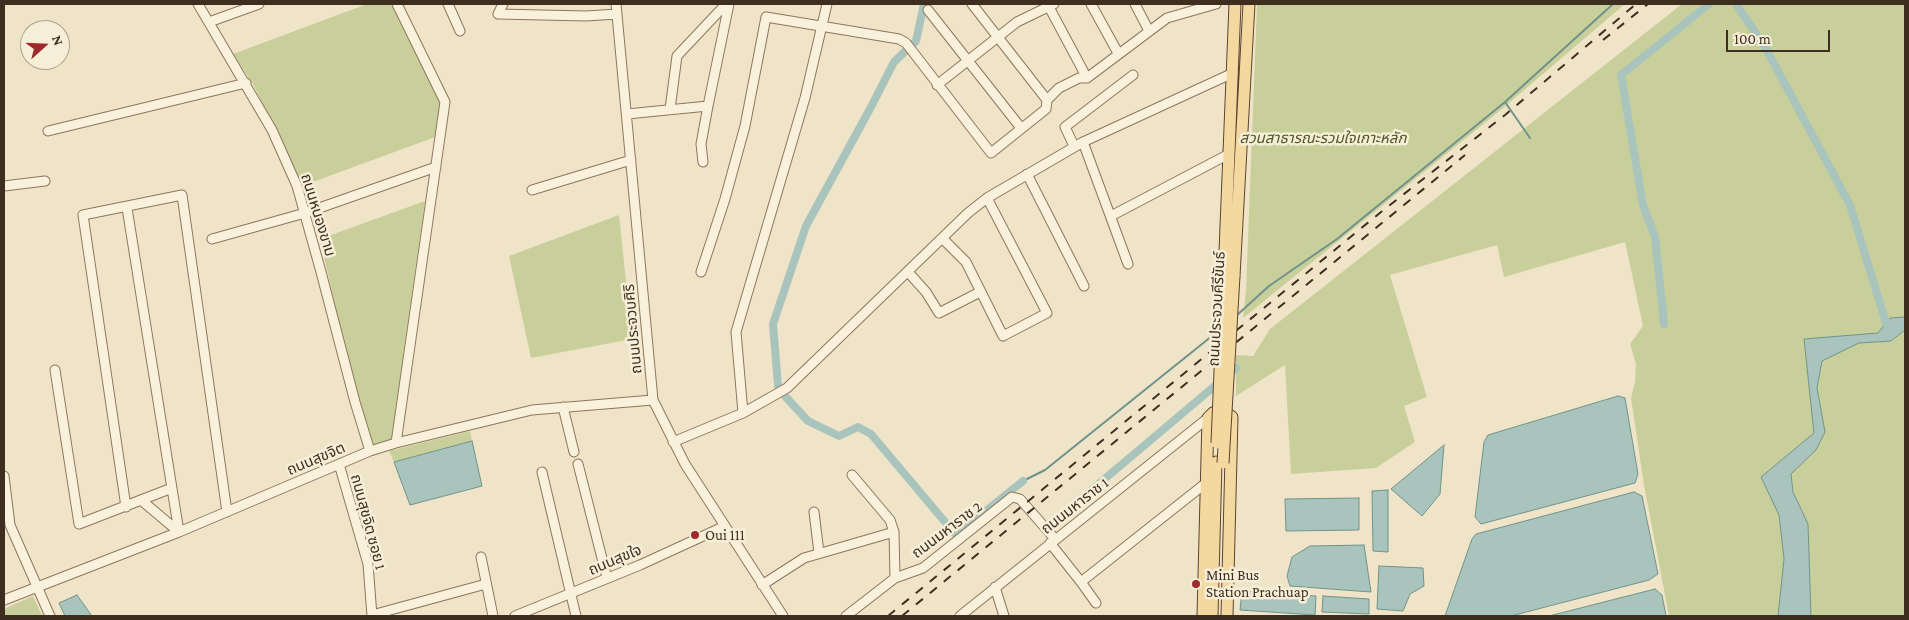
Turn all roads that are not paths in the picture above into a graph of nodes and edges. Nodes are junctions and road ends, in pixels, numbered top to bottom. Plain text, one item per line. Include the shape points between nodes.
1 (198, 4) edge
2 (259, 4) edge
3 (397, 4) edge
4 (448, 4) edge
5 (503, 4) edge
6 (616, 4) edge
7 (727, 4) edge
8 (827, 4) edge
9 (972, 4) edge
10 (1091, 4) edge
11 (1135, 4) edge
12 (1216, 4) edge
13 (1235, 4) edge
14 (1249, 4) edge
15 (1052, 5) edge
16 (928, 10) dead end
17 (617, 14) junction
18 (209, 22) junction
19 (823, 25) junction
20 (460, 31) dead end
21 (1149, 31) junction
22 (1000, 36) junction
23 (1118, 53) junction
24 (969, 60) junction
25 (1233, 73) junction
26 (1133, 75) dead end
27 (1087, 78) junction
28 (246, 83) junction
29 (937, 84) junction
30 (1047, 100) junction
31 (708, 106) junction
32 (670, 109) junction
33 (627, 114) junction
34 (1021, 128) junction
35 (48, 131) dead end
36 (1083, 142) junction
37 (1074, 146) junction
38 (1229, 154) junction
39 (631, 160) junction
40 (703, 162) dead end
41 (436, 167) junction
42 (1027, 174) junction
43 (44, 181) dead end
44 (4, 186) edge
45 (532, 190) dead end
46 (987, 198) junction
47 (127, 208) junction
48 (304, 213) junction
49 (1111, 216) junction
50 (212, 239) dead end
51 (943, 239) junction
52 (1128, 264) dead end
53 (701, 272) dead end
54 (908, 272) junction
55 (1229, 276) junction
56 (1084, 286) dead end
57 (980, 292) junction
58 (55, 370) dead end
59 (653, 400) junction
60 (563, 407) junction
61 (743, 413) junction
62 (1208, 418) junction
63 (673, 442) junction
64 (396, 443) junction
65 (370, 451) junction
66 (574, 452) dead end
67 (1219, 463) junction
68 (339, 464) junction
69 (578, 464) dead end
70 (542, 472) dead end
71 (852, 475) dead end
72 (4, 476) edge
73 (1206, 483) junction
74 (172, 488) junction
75 (141, 500) junction
76 (126, 507) junction
77 (227, 512) junction
78 (814, 512) dead end
79 (725, 526) junction
80 (179, 532) junction
81 (894, 532) junction
82 (1052, 541) junction
83 (819, 553) junction
84 (481, 557) dead end
85 (607, 578) junction
86 (895, 578) junction
87 (1081, 582) junction
88 (486, 584) junction
89 (762, 585) junction
90 (996, 587) junction
91 (37, 588) junction
92 (571, 593) junction
93 (4, 600) edge
94 (1096, 603) dead end
95 (372, 615) edge
96 (50, 616) edge
97 (493, 616) edge
98 (516, 616) edge
99 (576, 616) edge
100 (783, 616) edge
101 (846, 616) edge
102 (960, 616) edge
103 (1004, 616) edge
104 (1202, 616) edge
105 (1212, 616) edge
106 (1218, 616) edge
107 (1226, 616) edge

1 - 18 street, ถนนหนองขาม
2 - 18 street
3 - 41 street via 445,102
4 - 20 street
5 - 17 street via 498,14
6 - 17 street, ถนนประจวบศิริ
7 - 31 street
7 - 32 street via 677,56
8 - 19 street
9 - 22 street
10 - 23 street
11 - 21 street
12 - 21 street via 1168,18
13 - 25 main road, ถนนประจวบคีรีขันธ์
14 - 55 main road, ถนนประจวบคีรีขันธ์
15 - 22 street via 1017,22
15 - 27 street
16 - 24 street
17 - 33 street, ถนนประจวบศิริ
18 - 28 street, ถนนหนองขาม
19 - 29 street via 899,39
19 - 53 street via 766,16 745,126
19 - 61 street via 805,98 736,332
21 - 23 street
22 - 24 street
22 - 30 street
23 - 27 street
24 - 29 street
24 - 34 street
25 - 36 street
25 - 38 main road, ถนนประจวบคีรีขันธ์
26 - 37 street via 1065,127
27 - 30 street via 1079,78 1059,88
28 - 35 street
28 - 48 street, ถนนหนองขาม via 297,186
29 - 34 street via 991,152
30 - 34 street via 1046,109
31 - 32 street
31 - 40 street via 701,144
32 - 33 street
33 - 39 street, ถนนประจวบศิริ
36 - 37 street
36 - 49 street
37 - 42 street
38 - 49 street
38 - 55 main road, ถนนประจวบคีรีขันธ์
39 - 45 street
39 - 59 street, ถนนประจวบศิริ
41 - 48 street
41 - 64 street
42 - 46 street
42 - 56 street
43 - 44 street
46 - 51 street
46 - 57 street via 1047,313 1003,336
47 - 74 street
47 - 76 street via 83,215
47 - 77 street via 182,196
48 - 50 street
48 - 65 street, ถนนหนองขาม
49 - 52 street
51 - 54 street
51 - 57 street via 966,262
54 - 57 street via 939,313
54 - 61 street via 786,388
55 - 67 main road, ถนนประจวบคีรีขันธ์, bridge
58 - 76 street via 79,524
59 - 60 street, ถนนสุขจิต
59 - 63 street, ถนนประจวบศิริ
60 - 64 street, ถนนสุขจิต via 532,410
60 - 66 street
61 - 63 street
62 - 73 main road
62 - 82 street, ถนนมหาราช 1
62 - 107 main road via 1220,412 1232,417
63 - 79 street, ถนนประจวบศิริ
64 - 65 street, ถนนสุขจิต
65 - 68 street, ถนนสุขจิต
67 - 105 main road, ถนนประจวบคีรีขันธ์
67 - 106 main road, ถนนประจวบคีรีขันธ์
68 - 77 street, ถนนสุขจิต
68 - 95 street, ถนนสุขจิต ซอย 1 via 368,564
69 - 85 street
70 - 92 street
71 - 81 street via 890,520
72 - 91 street via 10,524
73 - 87 street
73 - 104 main road
74 - 75 street
74 - 80 street
75 - 76 street
75 - 80 street
77 - 80 street, ถนนสุขจิต
78 - 83 street
79 - 85 street, ถนนสุขใจ
79 - 89 street, ถนนประจวบศิริ
80 - 91 street, ถนนสุขจิต
81 - 83 street
81 - 86 street
82 - 86 street, ถนนมหาราช 2 via 1020,499 1012,497 923,568
82 - 87 street
82 - 90 street, ถนนมหาราช 1
83 - 89 street via 804,558
84 - 88 street
85 - 92 street, ถนนสุขใจ
86 - 101 street, ถนนมหาราช 2
87 - 94 street
88 - 95 street
88 - 97 street
89 - 100 street, ถนนประจวบศิริ
90 - 102 street, ถนนมหาราช 1
90 - 103 street
91 - 93 street, ถนนสุขจิต
91 - 96 street
92 - 98 street, ถนนสุขใจ
92 - 99 street

